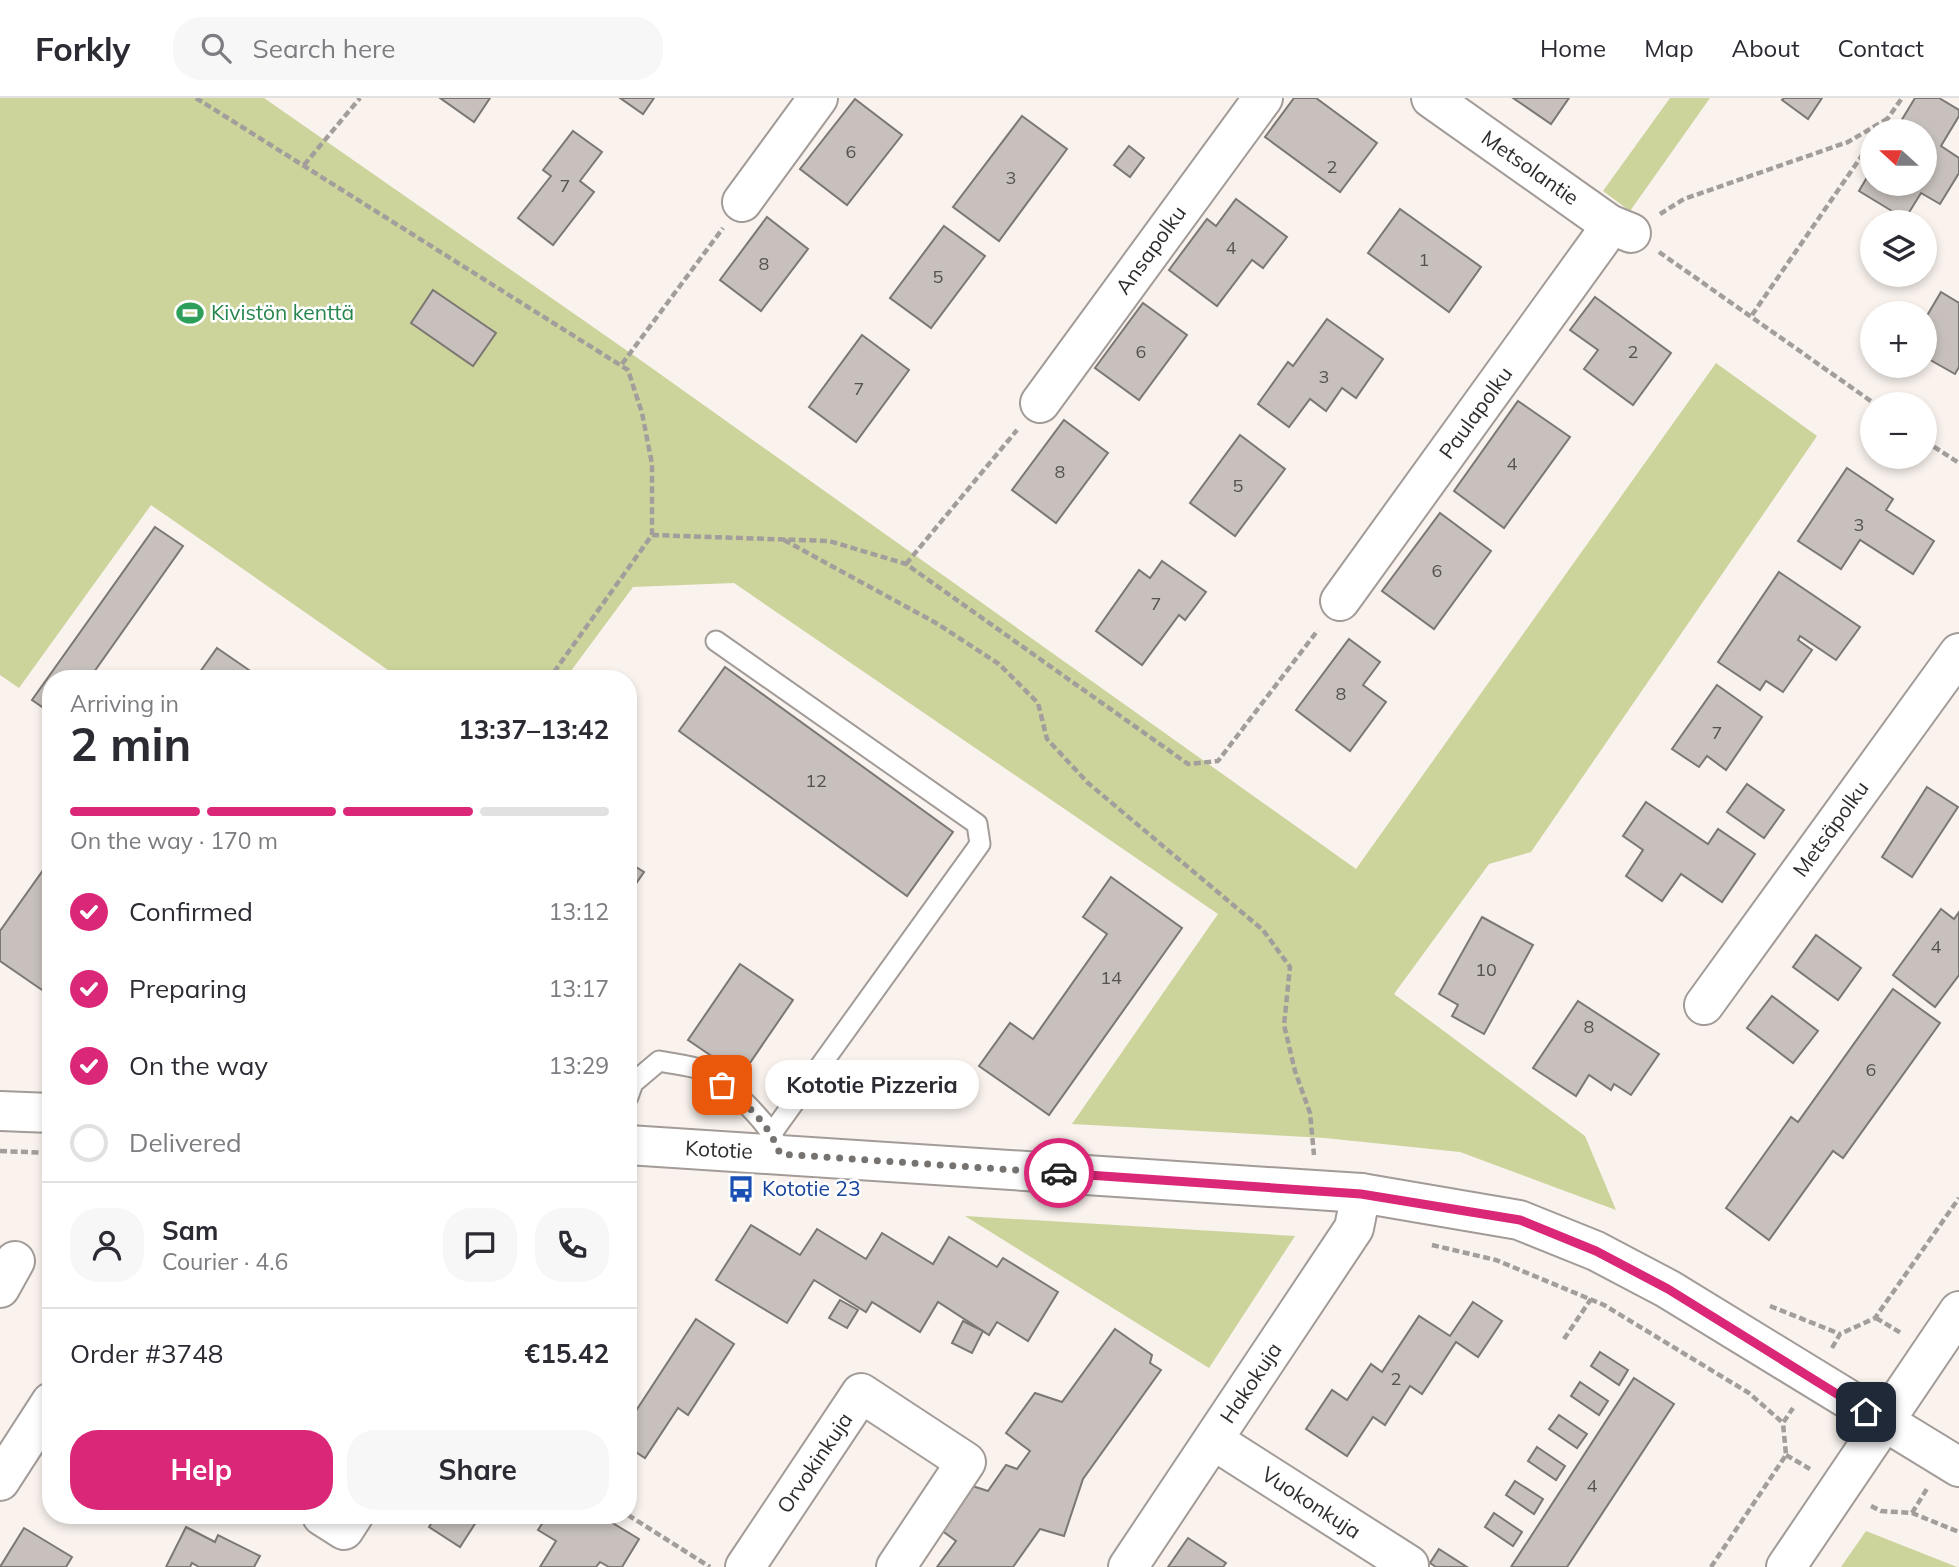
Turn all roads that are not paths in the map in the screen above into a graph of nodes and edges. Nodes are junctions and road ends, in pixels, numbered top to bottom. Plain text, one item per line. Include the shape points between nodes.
1 (818, 98) edge
2 (1262, 98) edge
3 (1432, 98) edge
4 (742, 202) road end
5 (1620, 229) joint
6 (1040, 403) road end
7 (1340, 601) road end
8 (716, 641) dead end
9 (1959, 653) edge
10 (1703, 1005) dead end
11 (637, 1080) edge
12 (0, 1111) edge
13 (42, 1113) edge
14 (776, 1144) junction
15 (637, 1145) edge
16 (1361, 1194) junction
17 (1959, 1311) edge
18 (42, 1416) edge
19 (1884, 1422) junction
20 (1213, 1440) junction
21 (1959, 1467) edge
22 (0, 1481) edge
23 (335, 1524) edge
24 (348, 1524) edge
25 (1409, 1565) dead end
26 (746, 1567) edge
27 (897, 1567) edge
28 (1128, 1567) edge
29 (1786, 1567) edge

1 - 4 street
2 - 6 street, Ansapolku
3 - 5 street, Metsolantie
5 - 7 street, Paulapolku via 1602,238
8 - 14 lane via 977,824 980,844
9 - 10 street, Metsäpolku
11 - 14 lane via 659,1061 703,1070 741,1100
12 - 13 street
14 - 15 street, Kototie
14 - 16 street, Kototie
16 - 19 street, Kototie via 1520,1220 1596,1251 1668,1289
16 - 20 street, Hakokuja via 1354,1228
17 - 19 street
18 - 22 street
19 - 21 street, Kototie
19 - 29 street
20 - 25 street, Vuokonkuja
20 - 28 street, Hakokuja
23 - 24 street via 344,1530
26 - 27 street, Orvokinkuja via 862,1393 966,1462

